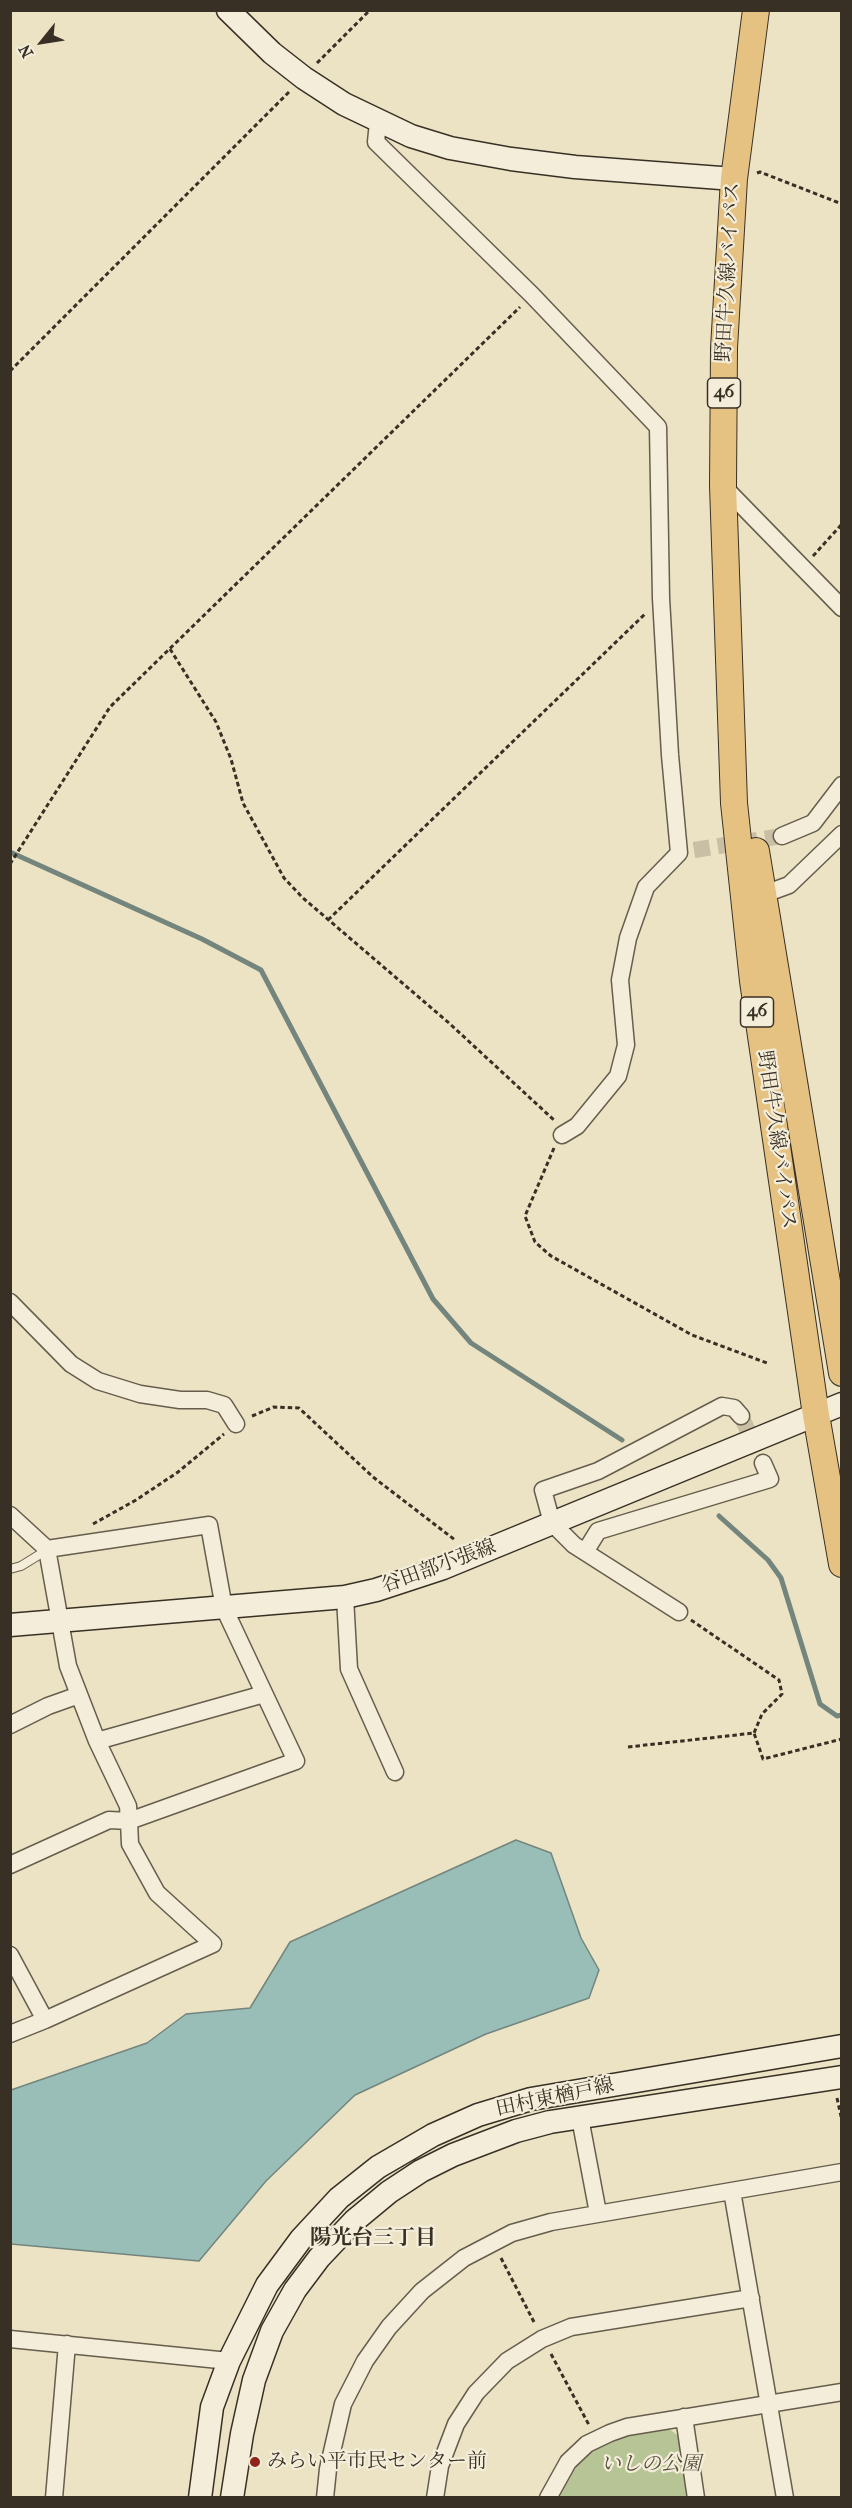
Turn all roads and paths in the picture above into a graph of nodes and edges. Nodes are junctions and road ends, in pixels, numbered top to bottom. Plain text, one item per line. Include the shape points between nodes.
1 (228, 10) edge
2 (370, 10) edge
3 (756, 10) edge
4 (304, 78) junction
5 (378, 122) junction
6 (734, 179) junction
7 (842, 204) edge
8 (532, 295) junction
9 (10, 371) edge
10 (723, 486) junction
11 (842, 524) edge
12 (802, 568) junction
13 (661, 598) junction
14 (728, 606) junction
15 (842, 608) edge
16 (170, 649) junction
17 (842, 786) edge
18 (842, 834) edge
19 (782, 836) tunnel mouth
20 (10, 864) edge
21 (762, 895) junction
22 (328, 920) junction
23 (562, 1135) junction
24 (10, 1302) edge
25 (766, 1363) dead end
26 (842, 1373) edge
27 (842, 1404) edge
28 (816, 1415) junction
29 (741, 1416) dead end
30 (236, 1424) junction
31 (763, 1463) tunnel mouth
32 (10, 1515) edge
33 (552, 1523) junction
34 (87, 1527) dead end
35 (47, 1549) junction
36 (585, 1552) junction
37 (477, 1553) junction
38 (842, 1564) edge
39 (10, 1569) edge
40 (345, 1597) junction
41 (224, 1608) junction
42 (679, 1612) joint
43 (59, 1621) junction
44 (10, 1625) edge
45 (264, 1694) junction
46 (79, 1695) junction
47 (10, 1725) edge
48 (754, 1732) junction
49 (842, 1739) edge
50 (97, 1741) junction
51 (628, 1748) dead end
52 (395, 1772) dead end
53 (129, 1821) junction
54 (10, 1865) edge
55 (10, 1955) edge
56 (45, 2020) junction
57 (10, 2034) edge
58 (842, 2046) edge
59 (839, 2087) edge
60 (580, 2118) junction
61 (842, 2121) edge
62 (842, 2172) edge
63 (732, 2191) junction
64 (598, 2213) junction
65 (751, 2298) junction
66 (10, 2339) edge
67 (67, 2344) junction
68 (230, 2361) junction
69 (842, 2392) edge
70 (769, 2403) junction
71 (684, 2417) junction
72 (54, 2498) edge
73 (200, 2498) edge
74 (232, 2498) edge
75 (325, 2498) edge
76 (435, 2498) edge
77 (548, 2498) edge
78 (696, 2498) edge
79 (785, 2498) edge

1 - 4 street
2 - 4 path
3 - 6 main road, 野田牛久線バイパス / 46
4 - 5 street
4 - 9 path
5 - 6 street via 450,148 511,159
5 - 8 street via 376,141
6 - 7 path via 760,172
6 - 10 main road, 野田牛久線バイパス / 46 via 724,348
8 - 13 street via 658,427
8 - 16 path
10 - 12 street
10 - 14 main road, 野田牛久線バイパス / 46
11 - 12 path
12 - 15 street
13 - 22 path
13 - 23 street via 670,755 687,851 646,887 627,938 620,980 626,1045 618,1076 577,1126
14 - 21 main road, 野田牛久線バイパス / 46
14 - 28 main road, 野田牛久線バイパス / 46 via 734,803 752,969
16 - 20 path via 110,707
16 - 22 path via 216,722 243,803 284,878
17 - 19 street via 813,823
18 - 21 street via 789,885
21 - 26 main road, 野田牛久線バイパス / 46
22 - 23 path via 554,1119
23 - 25 path via 525,1216 535,1242 550,1256 692,1335
24 - 30 street via 71,1364 98,1381 140,1394 224,1405
27 - 28 street, 谷田部小張線
28 - 33 street, 谷田部小張線
28 - 38 main road, 野田牛久線バイパス / 46
29 - 33 street via 734,1408 722,1406 598,1471 543,1490
30 - 34 path via 178,1472
30 - 37 path via 273,1407 299,1408 373,1478
31 - 36 street via 770,1479 598,1531
32 - 35 street
33 - 36 street
33 - 37 street, 谷田部小張線
35 - 39 lane
35 - 41 street via 209,1525
35 - 43 street
36 - 42 street
37 - 40 street, 谷田部小張線 via 411,1581
40 - 41 street, 谷田部小張線
40 - 52 street via 349,1669
41 - 43 street, 谷田部小張線
41 - 45 street
42 - 48 path via 779,1680 782,1694 762,1714
43 - 44 street, 谷田部小張線
43 - 46 street via 68,1666
45 - 50 street
45 - 53 street via 296,1761
46 - 47 street
46 - 50 street
48 - 49 path via 763,1760
48 - 51 path
50 - 53 street via 128,1806
53 - 54 street via 109,1820
53 - 56 street via 130,1844 157,1893 213,1944
55 - 56 street
56 - 57 street
58 - 68 street, 田村東楢戸線 via 531,2099 478,2115 433,2135 378,2167 339,2199 301,2239 267,2285
59 - 60 street, 田村東楢戸線
59 - 61 path
60 - 64 street
60 - 74 street, 田村東楢戸線 via 516,2131 421,2171 354,2221 319,2258 272,2331 254,2380
62 - 63 street
63 - 64 street
63 - 65 street
64 - 75 street via 512,2233 464,2258 422,2291 383,2335 343,2404
65 - 70 street
65 - 76 street via 571,2326 507,2361 476,2393 456,2424 440,2466
66 - 67 street
67 - 68 street
67 - 72 street
68 - 73 street, 田村東楢戸線 via 212,2407
69 - 70 street
70 - 71 street
70 - 79 street
71 - 77 street via 627,2427 587,2444 568,2462
71 - 78 street

